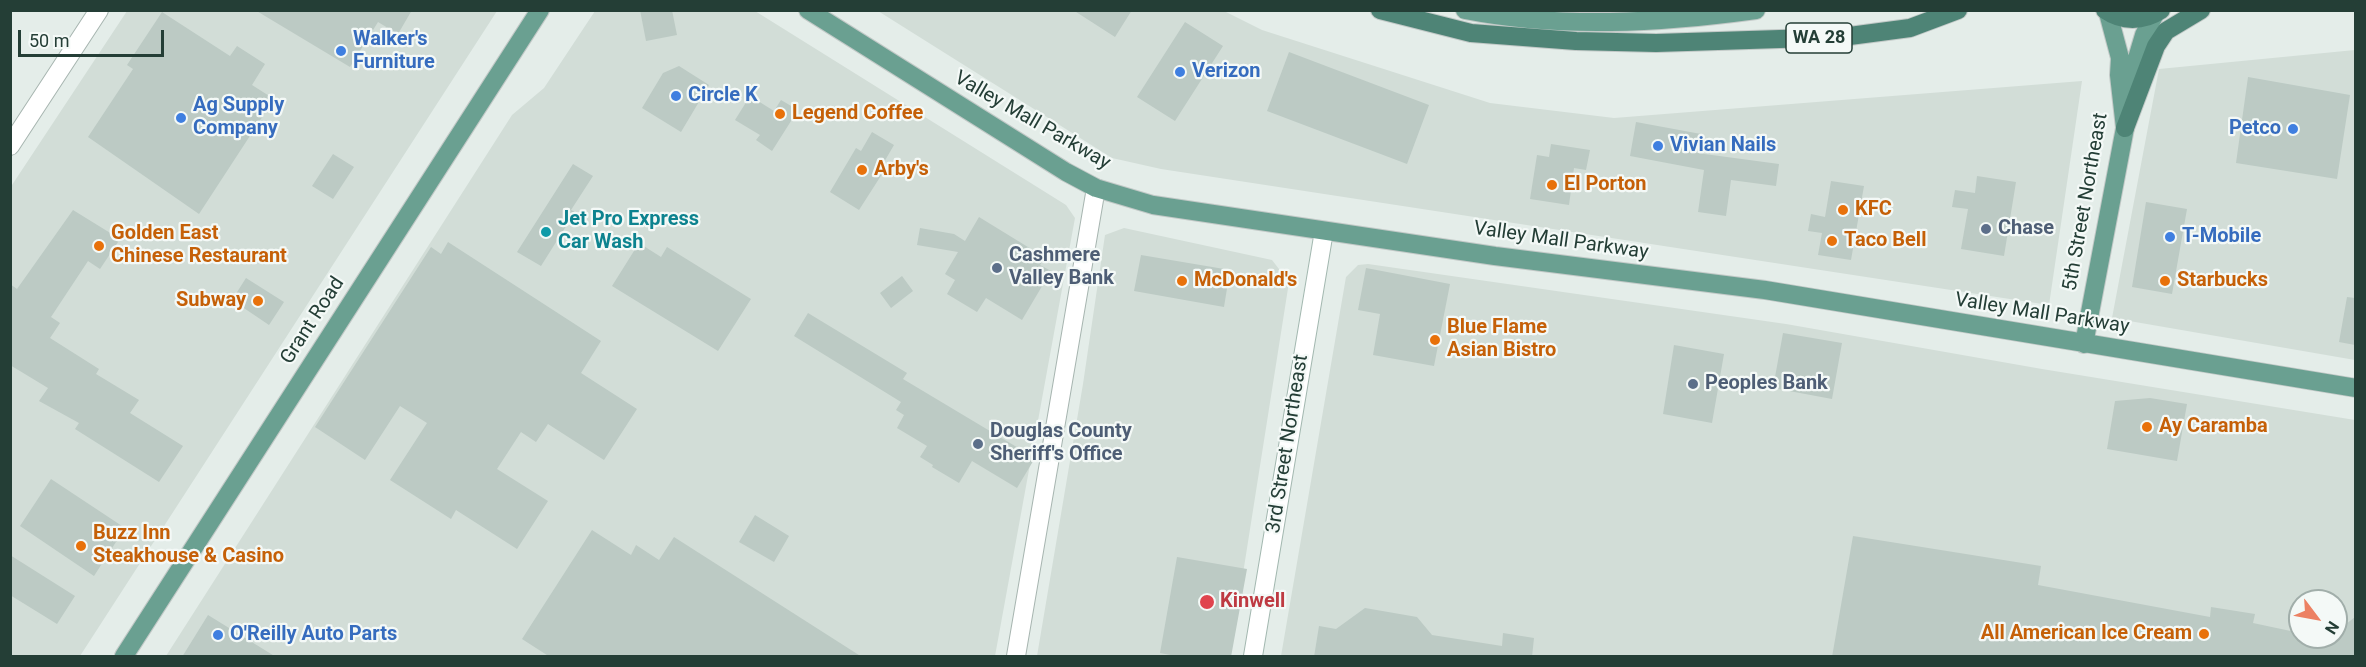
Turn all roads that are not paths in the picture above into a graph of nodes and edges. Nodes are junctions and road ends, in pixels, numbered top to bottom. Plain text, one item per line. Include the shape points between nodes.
1 (99, 10) edge
2 (540, 10) edge
3 (808, 10) edge
4 (1380, 10) edge
5 (1465, 10) edge
6 (1756, 10) edge
7 (1958, 10) edge
8 (2201, 10) edge
9 (2106, 12) edge
10 (2158, 12) edge
11 (2124, 103) junction
12 (2125, 128) junction
13 (10, 146) edge
14 (1096, 188) junction
15 (1324, 231) junction
16 (2084, 344) junction
17 (2355, 388) edge
18 (124, 657) edge
19 (1016, 657) edge
20 (1253, 657) edge

1 - 13 street
2 - 18 main road, Grant Road
3 - 14 main road, Valley Mall Parkway
4 - 7 highway, WA 28 via 1471,33 1576,41 1677,42 1880,33 1937,20
5 - 6 main road via 1577,22
8 - 12 highway via 2166,31 2156,46
9 - 10 highway via 2131,20
9 - 11 main road, 5th Street Northeast via 2117,40
10 - 11 main road, 5th Street Northeast via 2144,35
11 - 12 main road, 5th Street Northeast
12 - 16 main road, 5th Street Northeast
14 - 15 main road, Valley Mall Parkway via 1153,205
14 - 19 street
15 - 16 main road, Valley Mall Parkway via 1765,290
15 - 20 street, 3rd Street Northeast
16 - 17 main road, Valley Mall Parkway

